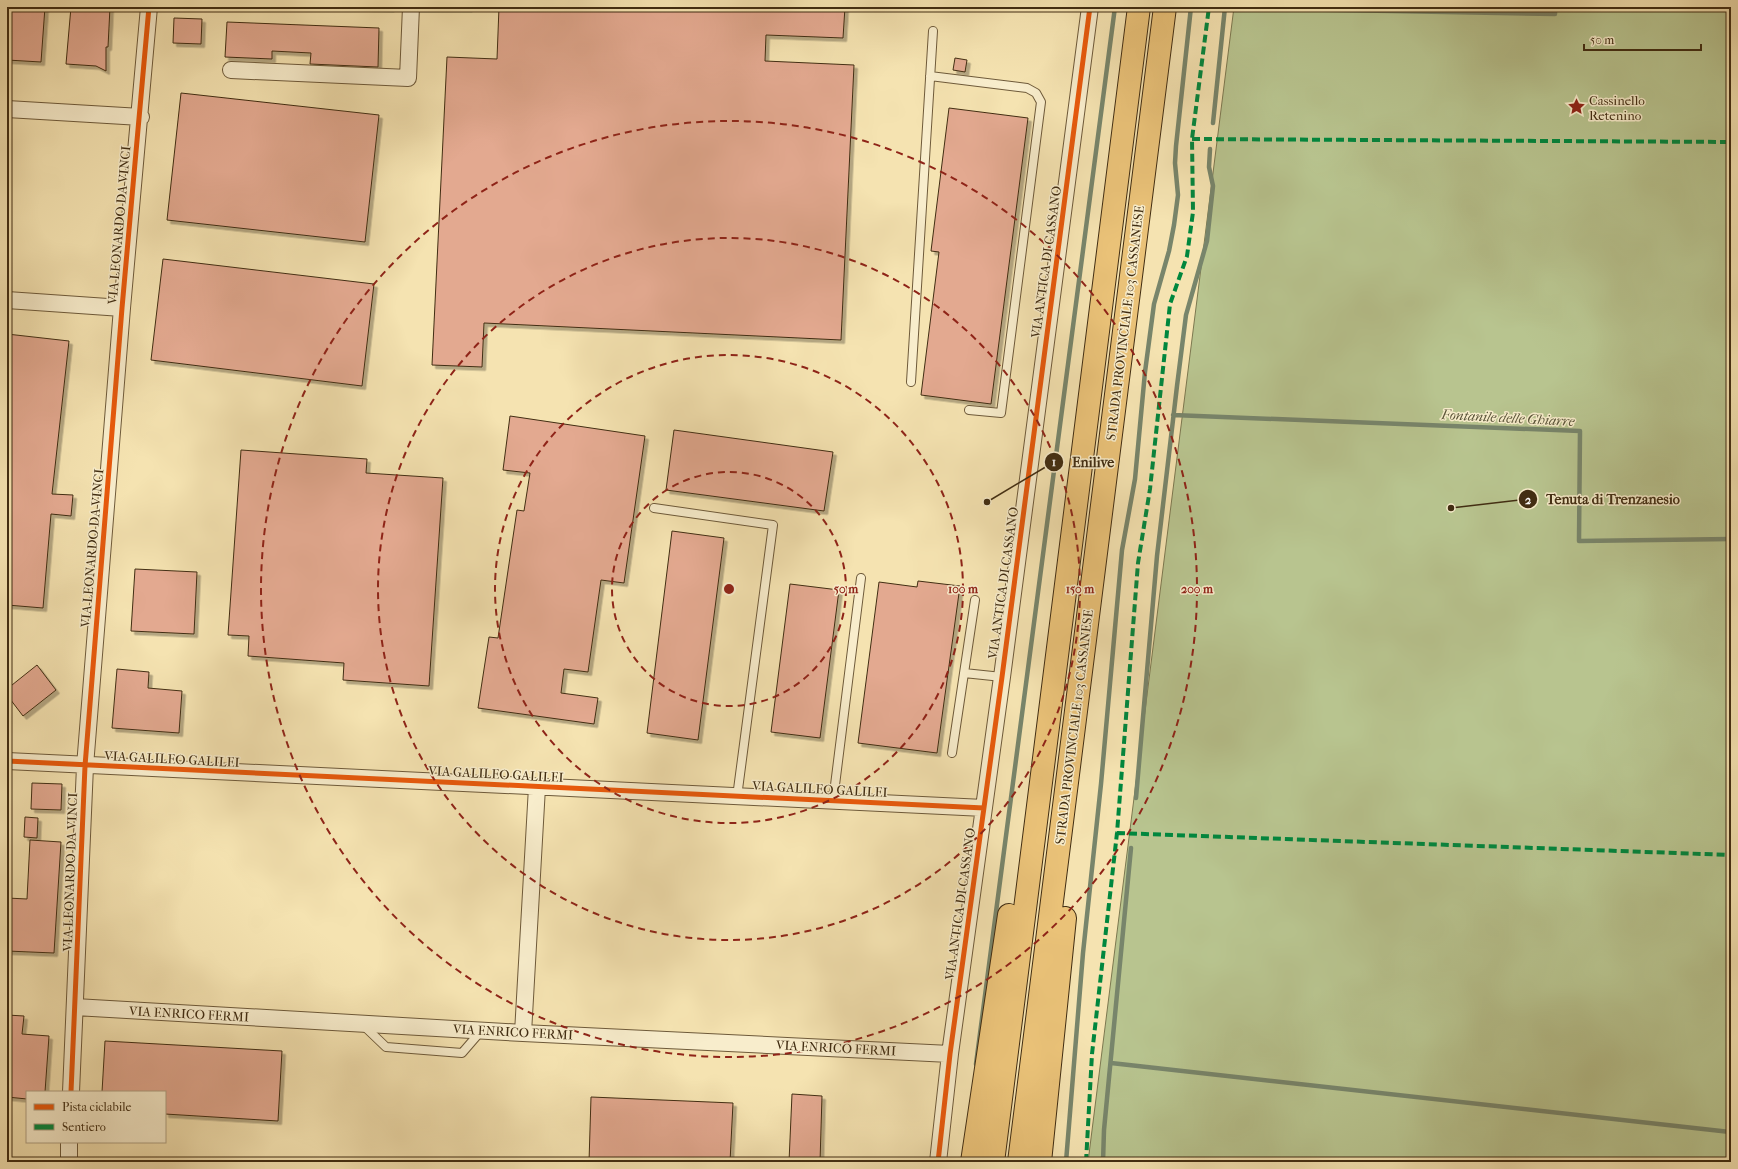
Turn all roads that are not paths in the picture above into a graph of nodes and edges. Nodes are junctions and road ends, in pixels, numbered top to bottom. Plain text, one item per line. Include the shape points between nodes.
1 (149, 7) edge
2 (411, 7) edge
3 (1090, 7) edge
4 (1138, 7) edge
5 (1165, 7) edge
6 (933, 31) dead end
7 (231, 70) dead end
8 (930, 76) junction
9 (7, 109) edge
10 (141, 117) junction
11 (7, 300) edge
12 (122, 308) junction
13 (911, 382) dead end
14 (969, 410) dead end
15 (654, 508) dead end
16 (861, 578) dead end
17 (1091, 591) junction
18 (975, 600) dead end
19 (1059, 632) junction
20 (964, 673) junction
21 (1002, 677) junction
22 (952, 754) dead end
23 (7, 761) edge
24 (85, 766) junction
25 (537, 787) junction
26 (737, 797) junction
27 (833, 801) junction
28 (984, 808) junction
29 (75, 1007) junction
30 (361, 1024) junction
31 (481, 1031) junction
32 (523, 1033) junction
33 (950, 1054) junction
34 (71, 1091) edge
35 (69, 1143) edge
36 (69, 1162) edge
37 (938, 1162) edge
38 (972, 1162) edge
39 (993, 1162) edge
40 (1019, 1162) edge
41 (1040, 1162) edge

1 - 10 street, VIA LEONARDO DA VINCI
2 - 7 street via 408,78
3 - 21 street, VIA ANTICA DI CASSANO
4 - 19 highway, STRADA PROVINCIALE 103 CASSANESE
5 - 17 highway, STRADA PROVINCIALE 103 CASSANESE
6 - 8 lane
8 - 13 lane
8 - 14 lane via 1027,88 1036,93 1041,102 1002,413
9 - 10 street
10 - 12 street, VIA LEONARDO DA VINCI
11 - 12 street
12 - 24 street, VIA LEONARDO DA VINCI
15 - 26 lane via 773,525
16 - 27 lane
17 - 40 highway, STRADA PROVINCIALE 103 CASSANESE
17 - 41 highway via 1072,841
18 - 20 lane
19 - 38 highway via 1034,744
19 - 39 highway, STRADA PROVINCIALE 103 CASSANESE
20 - 21 lane
20 - 22 lane
21 - 28 street, VIA ANTICA DI CASSANO
23 - 24 street, VIA GALILEO GALILEI
24 - 25 street, VIA GALILEO GALILEI
24 - 29 street, VIA LEONARDO DA VINCI
25 - 26 street, VIA GALILEO GALILEI
25 - 32 street
26 - 27 street, VIA GALILEO GALILEI
27 - 28 street, VIA GALILEO GALILEI
28 - 33 street, VIA ANTICA DI CASSANO
29 - 30 street, VIA ENRICO FERMI
29 - 34 street, VIA LEONARDO DA VINCI
30 - 31 street, VIA ENRICO FERMI
30 - 31 lane via 386,1047 462,1053
31 - 32 street, VIA ENRICO FERMI
32 - 33 street, VIA ENRICO FERMI
33 - 37 street, VIA ANTICA DI CASSANO
35 - 36 street

